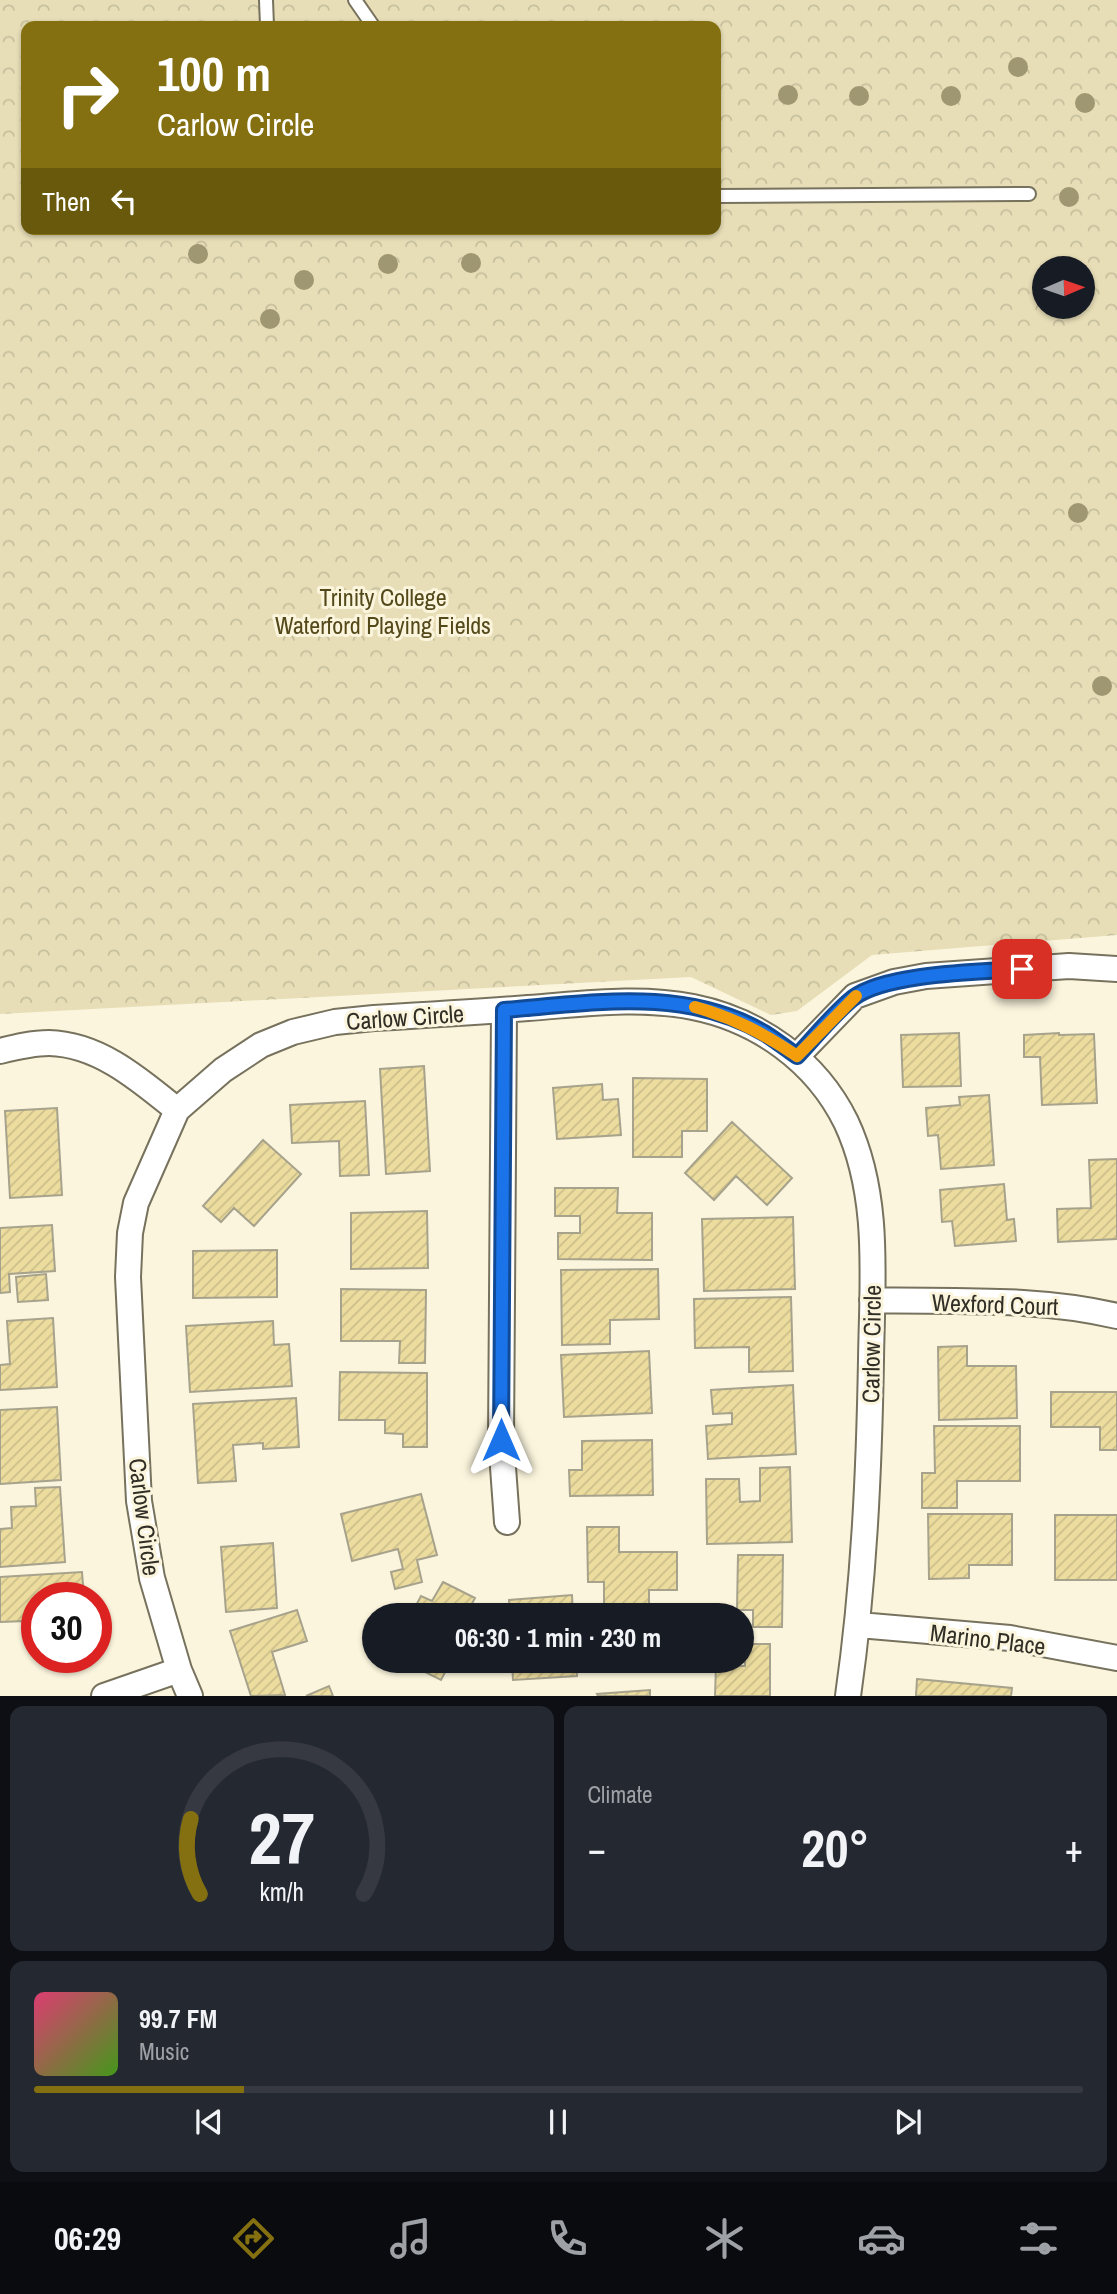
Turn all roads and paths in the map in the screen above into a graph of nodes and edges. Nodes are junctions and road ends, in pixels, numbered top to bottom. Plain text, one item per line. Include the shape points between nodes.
1 (266, 0) edge
2 (355, 0) edge
3 (267, 21) edge
4 (370, 21) edge
5 (1029, 194) dead end
6 (721, 196) edge
7 (1117, 969) edge
8 (504, 1010) junction
9 (0, 1051) edge
10 (797, 1056) junction
11 (177, 1111) junction
12 (872, 1300) junction
13 (1117, 1316) edge
14 (507, 1522) dead end
15 (859, 1625) junction
16 (1117, 1658) edge
17 (179, 1670) junction
18 (104, 1696) edge
19 (190, 1696) edge
20 (848, 1696) edge

1 - 3 lane
2 - 4 lane
5 - 6 lane
7 - 10 street via 1069,966 894,982 855,996
8 - 10 street, Carlow Circle via 623,1000 668,1002 733,1019
8 - 11 street, Carlow Circle via 335,1022 293,1032 239,1058
8 - 14 street via 501,1440
9 - 11 street via 49,1043 80,1048 131,1073
10 - 12 street, Carlow Circle via 845,1120 867,1182
11 - 17 street, Carlow Circle via 136,1203 128,1277 139,1501 152,1578
12 - 13 street, Wexford Court via 1031,1304
12 - 15 street, Carlow Circle
15 - 16 street, Marino Place via 1010,1638
15 - 20 street, Carlow Circle
17 - 18 street
17 - 19 street, Carlow Circle

